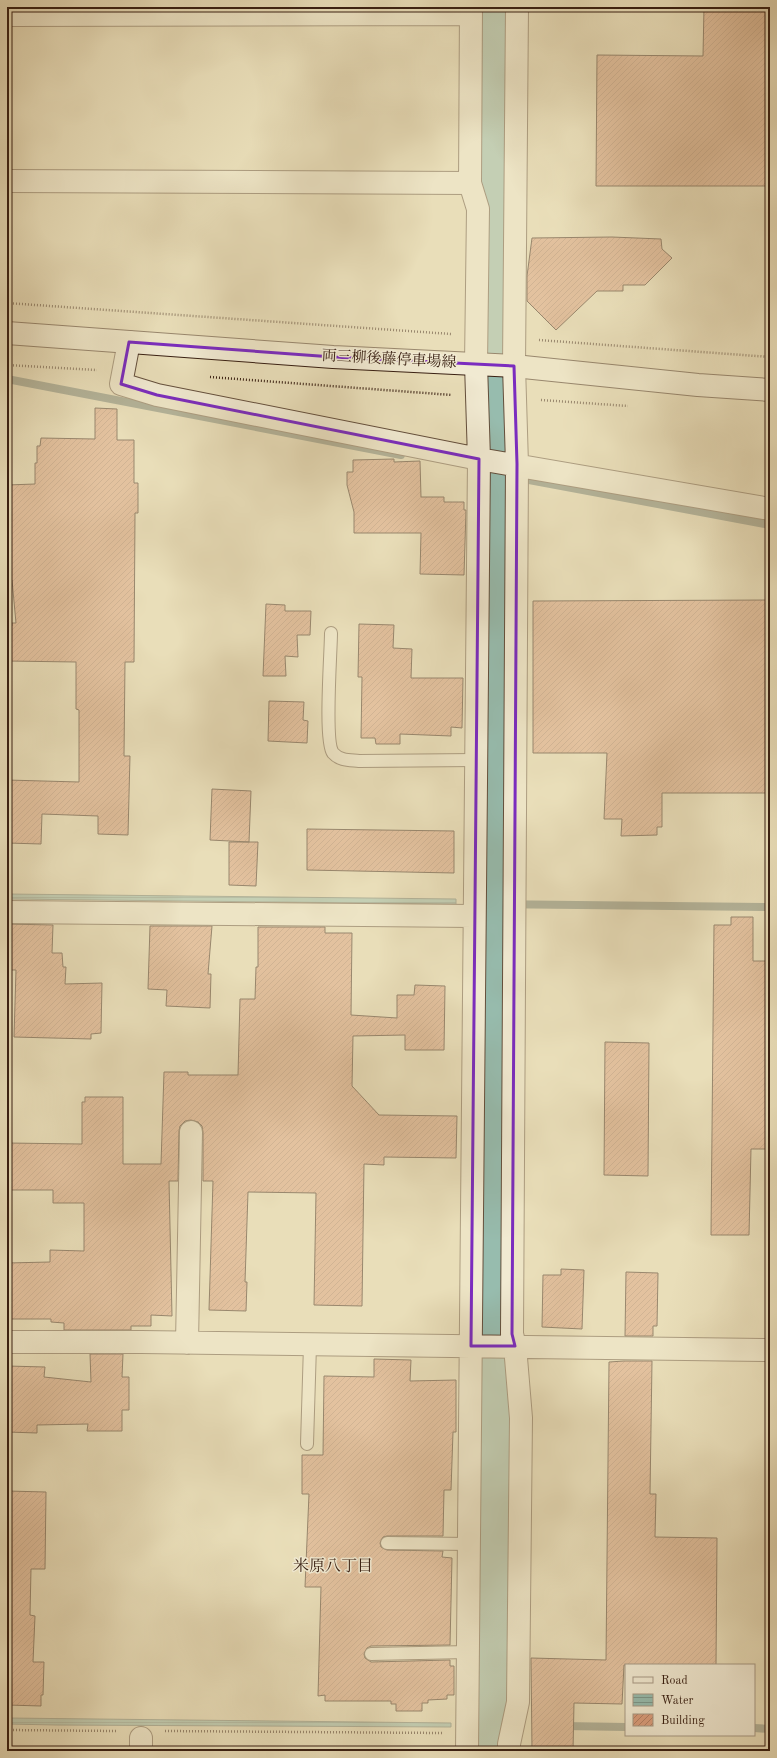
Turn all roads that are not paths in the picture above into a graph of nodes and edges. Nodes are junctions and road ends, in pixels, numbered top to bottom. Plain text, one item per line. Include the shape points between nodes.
1 (517, 7) edge
2 (471, 10) edge
3 (7, 15) edge
4 (7, 181) edge
5 (470, 183) junction
6 (7, 333) edge
7 (129, 342) junction
8 (479, 364) junction
9 (511, 366) junction
10 (770, 390) edge
11 (481, 459) junction
12 (515, 464) junction
13 (770, 509) edge
14 (331, 633) dead end
15 (476, 760) junction
16 (7, 912) edge
17 (474, 916) junction
18 (191, 1132) dead end
19 (7, 1342) edge
20 (187, 1343) junction
21 (310, 1344) junction
22 (473, 1346) junction
23 (510, 1346) junction
24 (770, 1350) edge
25 (307, 1444) dead end
26 (387, 1543) dead end
27 (469, 1544) junction
28 (468, 1652) junction
29 (371, 1654) dead end
30 (467, 1742) edge
31 (509, 1751) edge

1 - 9 street
2 - 3 street
2 - 5 street
4 - 5 street
5 - 8 street via 478,209
6 - 7 street, 両三柳後藤停車場線
7 - 8 street, 両三柳後藤停車場線 via 333,357
7 - 11 street via 120,384 157,394
8 - 9 street, 両三柳後藤停車場線
8 - 11 street via 477,396
9 - 10 street, 両三柳後藤停車場線
9 - 12 street
11 - 12 street
11 - 15 street
12 - 13 street
12 - 23 street
14 - 15 lane via 329,736 333,752 341,759 359,761
15 - 17 street
16 - 17 street
17 - 22 street
18 - 20 street
19 - 20 street
20 - 21 street
21 - 22 street
21 - 25 lane
22 - 23 street
22 - 27 street
23 - 24 street
23 - 31 street via 521,1418 518,1702
26 - 27 lane
27 - 28 street
28 - 29 lane
28 - 30 street

